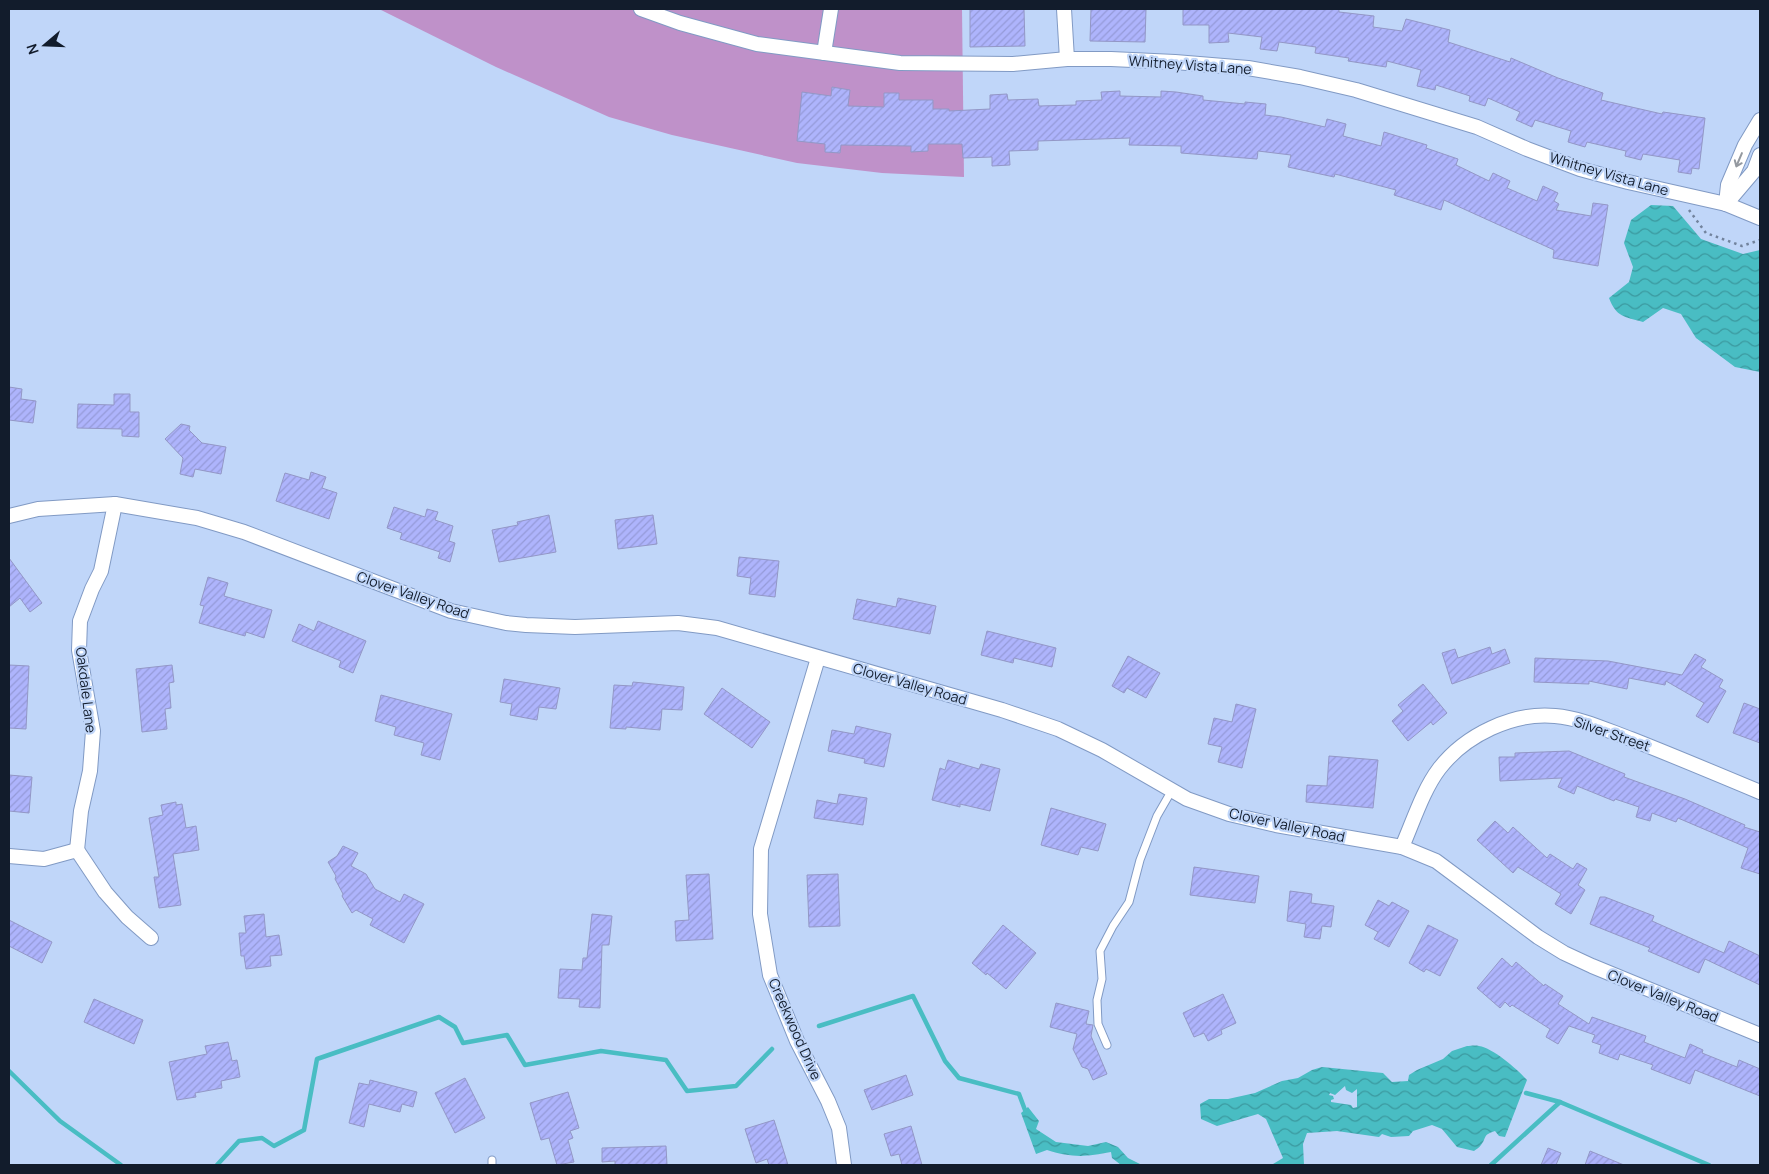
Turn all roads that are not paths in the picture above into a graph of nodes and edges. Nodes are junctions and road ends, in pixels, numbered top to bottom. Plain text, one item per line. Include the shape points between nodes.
1 (641, 9) edge
2 (831, 9) edge
3 (1064, 9) edge
4 (824, 53) junction
5 (1067, 59) junction
6 (1760, 120) edge
7 (1760, 155) edge
8 (1726, 204) junction
9 (1760, 218) edge
10 (115, 504) junction
11 (9, 516) edge
12 (818, 658) junction
13 (1172, 790) junction
14 (1760, 792) edge
15 (1402, 847) junction
16 (77, 850) junction
17 (9, 856) edge
18 (152, 938) dead end
19 (1760, 1035) edge
20 (1107, 1045) dead end
21 (844, 1165) edge

1 - 4 street, Whitney Vista Lane via 757,44
2 - 4 street
3 - 5 street
4 - 5 street, Whitney Vista Lane via 900,64 1013,64
5 - 8 street, Whitney Vista Lane via 1175,62 1248,68 1300,77 1356,90 1477,127 1580,169
6 -> 8 street via 1728,185
7 - 8 street via 1754,171
8 - 9 street, Whitney Vista Lane
10 - 11 street, Clover Valley Road via 38,509
10 - 12 street, Clover Valley Road via 198,518 451,610 485,619 575,627 678,623 717,628
10 - 16 street, Oakdale Lane via 101,571 80,621 79,650 93,731
12 - 13 street, Clover Valley Road via 1058,729
12 - 21 street, Creekwood Drive via 761,850 760,914 770,976 839,1128
13 - 15 street, Clover Valley Road via 1238,816
13 - 20 lane via 1140,860 1129,902 1100,951 1102,979 1097,1000 1098,1024
14 - 15 street, Silver Street via 1587,722 1556,716 1528,716 1499,724 1466,742 1439,768
15 - 19 street, Clover Valley Road via 1436,860 1495,906 1564,953
16 - 17 street via 44,860
16 - 18 street via 105,892

